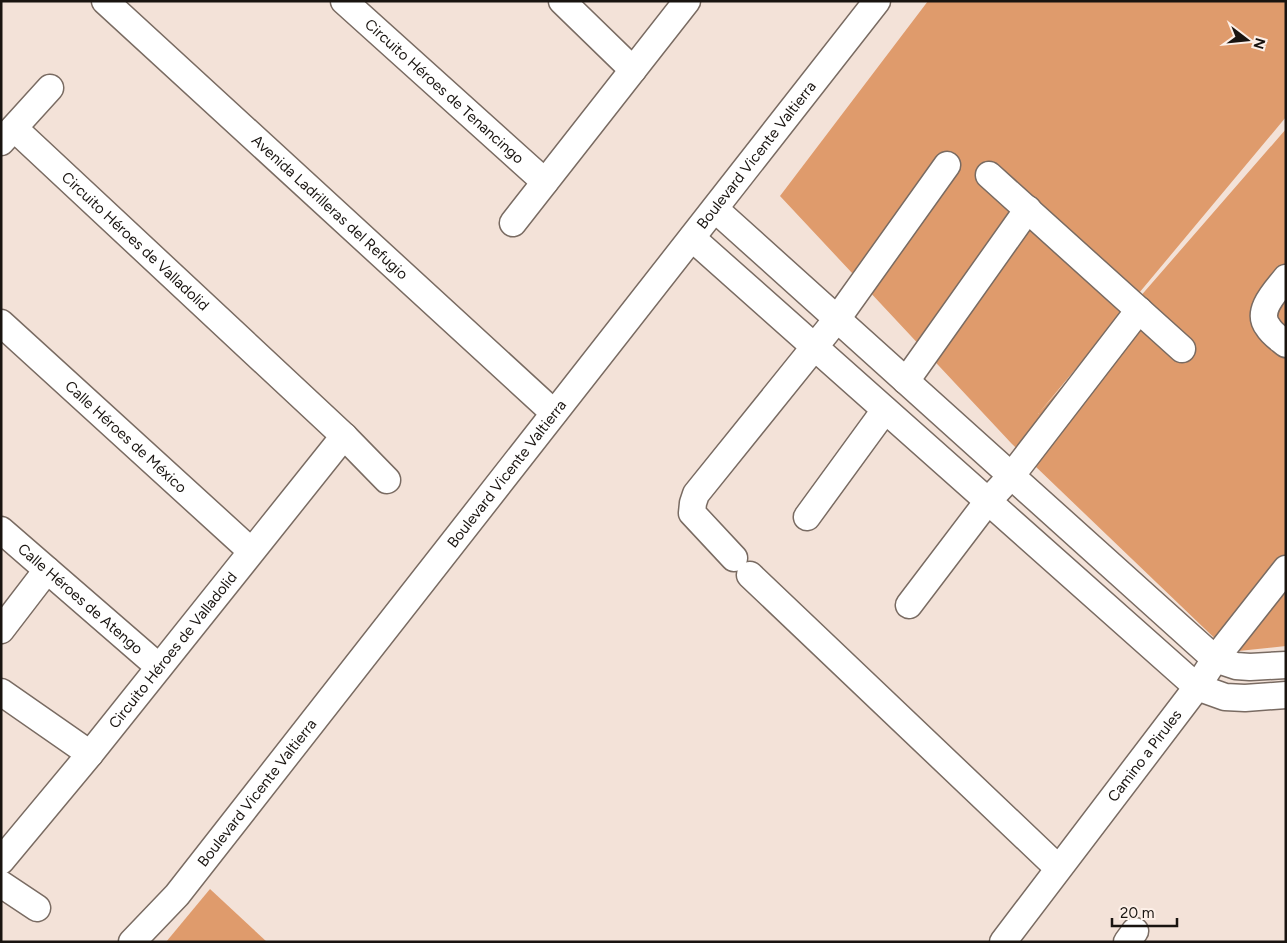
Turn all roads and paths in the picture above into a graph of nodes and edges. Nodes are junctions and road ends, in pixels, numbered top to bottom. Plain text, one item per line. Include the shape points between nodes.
1 (106, 1) edge
2 (344, 1) edge
3 (562, 1) edge
4 (687, 1) edge
5 (877, 1) edge
6 (634, 70) junction
7 (50, 88) dead end
8 (8, 135) edge
9 (947, 165) dead end
10 (989, 175) dead end
11 (545, 182) junction
12 (715, 209) junction
13 (1028, 210) junction
14 (512, 223) dead end
15 (692, 238) junction
16 (1286, 278) edge
17 (1139, 310) junction
18 (837, 319) junction
19 (1, 323) edge
20 (1286, 344) edge
21 (813, 347) junction
22 (1182, 349) dead end
23 (906, 381) junction
24 (885, 410) junction
25 (554, 413) junction
26 (344, 436) junction
27 (1012, 475) junction
28 (388, 480) dead end
29 (988, 501) junction
30 (807, 517) dead end
31 (1, 530) edge
32 (251, 551) junction
33 (1286, 569) edge
34 (47, 570) junction
35 (909, 605) dead end
36 (1, 630) edge
37 (1215, 659) junction
38 (1286, 665) edge
39 (159, 667) junction
40 (1197, 687) junction
41 (1, 692) edge
42 (1286, 695) edge
43 (90, 754) junction
44 (1, 861) edge
45 (1058, 868) junction
46 (1, 884) edge
47 (37, 908) dead end
48 (132, 942) edge
49 (1003, 942) edge

1 - 25 street, Avenida Ladrilleras del Refugio
2 - 11 street, Circuito Héroes de Tenancingo
3 - 6 street
4 - 6 street
5 - 12 street, Boulevard Vicente Valtierra
6 - 11 street
7 - 8 street, Circuito Héroes de Valladolid
8 - 26 street, Circuito Héroes de Valladolid
9 - 18 street
10 - 13 street
11 - 14 street
12 - 15 street, Boulevard Vicente Valtierra
12 - 18 street
13 - 17 street
13 - 23 street
15 - 21 street
15 - 25 street, Boulevard Vicente Valtierra
16 - 20 street via 1263,316 1267,327
17 - 22 street
17 - 27 street
18 - 21 street
18 - 23 street
19 - 32 street, Calle Héroes de México
21 - 24 street
21 - 45 street via 696,494 692,513 742,566
23 - 27 street
24 - 29 street
24 - 30 street
25 - 48 street, Boulevard Vicente Valtierra via 177,895
26 - 28 street, Circuito Héroes de Valladolid
26 - 32 street, Circuito Héroes de Valladolid
27 - 29 street
27 - 37 street
29 - 35 street
29 - 40 street
31 - 34 street, Calle Héroes de Atengo
32 - 39 street, Circuito Héroes de Valladolid
33 - 37 street, Camino a Pirules
34 - 36 street
34 - 39 street, Calle Héroes de Atengo
37 - 38 street via 1236,666
37 - 40 street, Camino a Pirules
39 - 43 street, Circuito Héroes de Valladolid
40 - 42 street via 1225,697
40 - 45 street, Camino a Pirules
41 - 43 street
43 - 44 street, Circuito Héroes de Valladolid
45 - 49 street, Camino a Pirules
46 - 47 street

